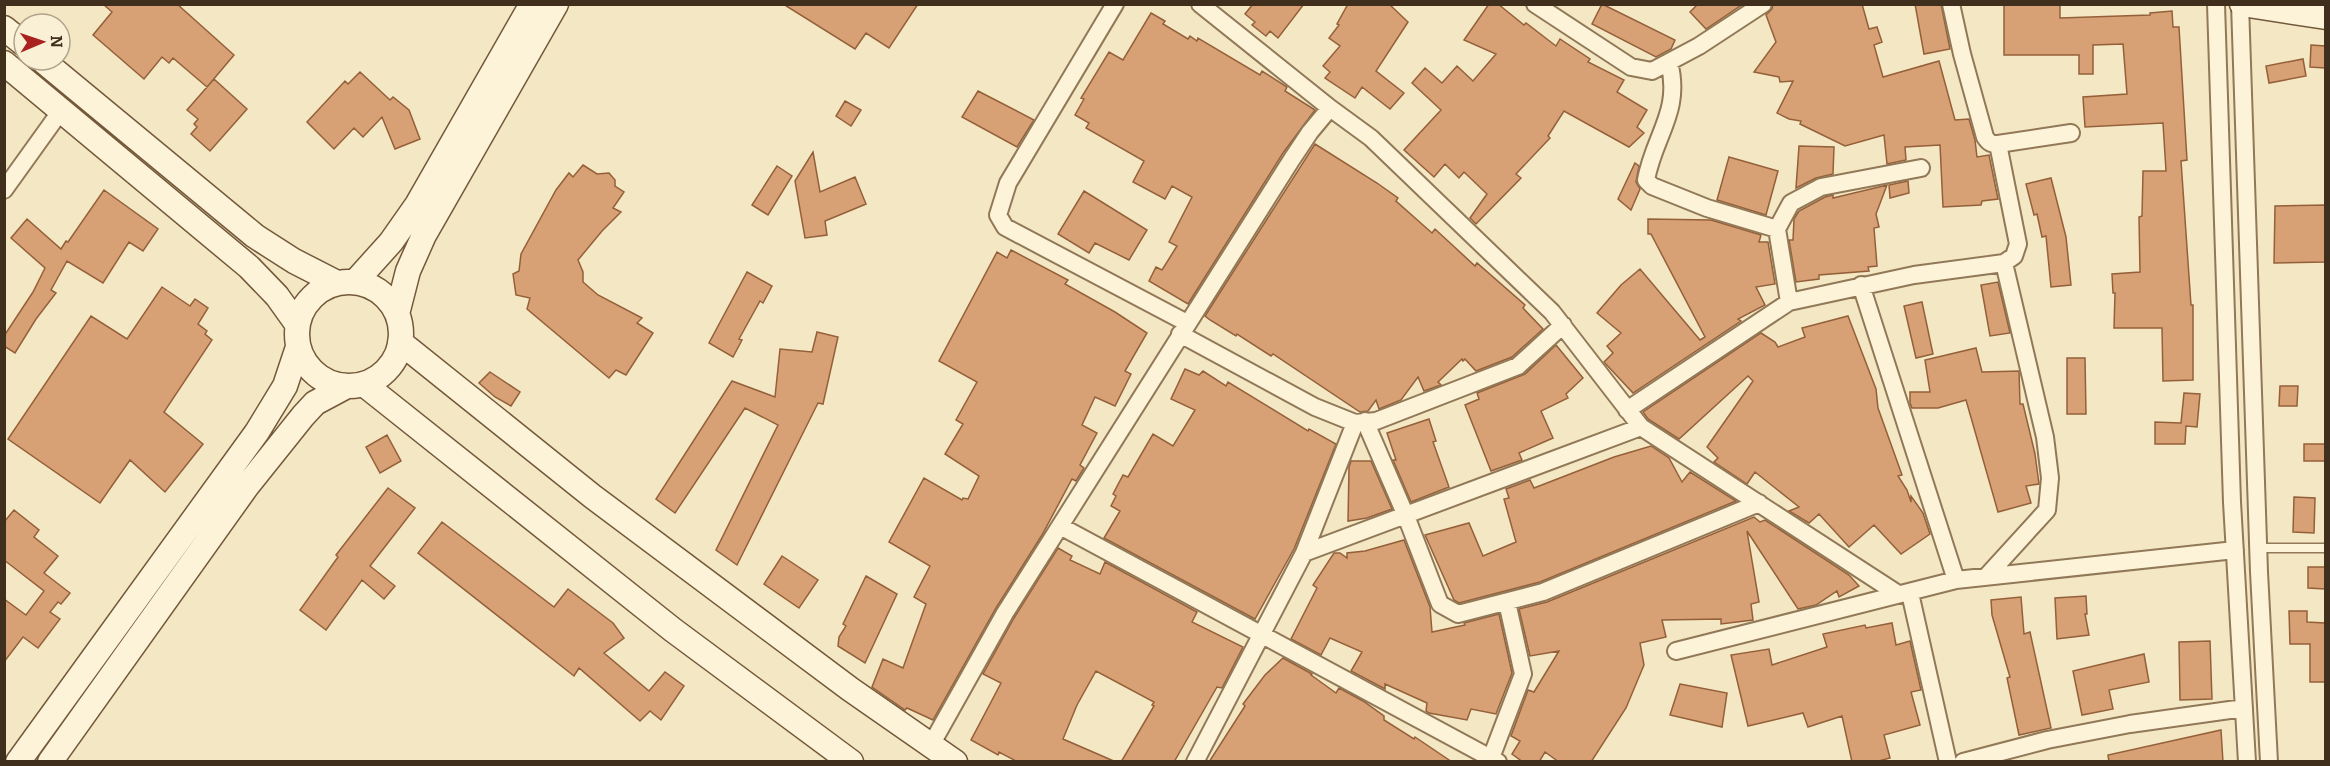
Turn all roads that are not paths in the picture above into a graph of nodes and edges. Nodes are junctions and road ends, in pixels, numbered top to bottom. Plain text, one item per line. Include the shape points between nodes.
1 (532, 4) edge
2 (556, 4) edge
3 (1115, 4) edge
4 (1200, 4) edge
5 (1535, 4) edge
6 (1763, 4) edge
7 (1952, 4) edge
8 (2216, 4) edge
9 (2241, 4) edge
10 (2325, 17) edge
11 (1669, 62) junction
12 (4, 63) edge
13 (56, 72) edge
14 (1330, 108) junction
15 (60, 111) junction
16 (2071, 134) dead end
17 (1998, 144) junction
18 (1922, 168) dead end
19 (4, 189) edge
20 (1777, 229) junction
21 (2004, 263) junction
22 (346, 283) junction
23 (1861, 285) junction
24 (1789, 302) junction
25 (397, 314) junction
26 (1563, 325) junction
27 (1184, 328) junction
28 (298, 336) junction
29 (400, 342) junction
30 (355, 386) junction
31 (1627, 410) junction
32 (1360, 422) junction
33 (1641, 428) junction
34 (1760, 503) junction
35 (1406, 516) junction
36 (1060, 526) junction
37 (2258, 548) junction
38 (2325, 548) edge
39 (2235, 550) junction
40 (1305, 553) junction
41 (1986, 577) junction
42 (1956, 580) junction
43 (1904, 593) junction
44 (1507, 602) junction
45 (1262, 635) junction
46 (1676, 651) dead end
47 (2244, 708) junction
48 (932, 745) junction
49 (1494, 760) edge
50 (18, 762) edge
51 (50, 762) edge
52 (851, 762) edge
53 (955, 762) edge
54 (1195, 762) edge
55 (1948, 762) edge
56 (1963, 762) edge
57 (2247, 762) edge
58 (2269, 762) edge

1 - 22 street via 417,205 391,242
2 - 25 street via 424,235 408,272
3 - 27 street via 1008,183 998,214 1005,226
4 - 14 street
5 - 11 street via 1631,67 1652,71
6 - 11 street
7 - 17 street via 1985,137 1991,144
8 - 39 street
9 - 10 street
9 - 37 street
11 - 20 street via 1673,96 1646,180 1707,208
12 - 15 street
13 - 22 street via 255,236 294,261
14 - 26 street via 1371,138
14 - 27 street via 1298,150
15 - 19 street
15 - 28 street via 249,267 277,296
16 - 17 street
17 - 21 street via 2018,244 2014,256
18 - 20 street via 1821,187 1791,203
20 - 24 street
21 - 23 street
21 - 41 street via 2045,437 2050,478 2047,510
22 - 25 street via 380,292
22 - 28 street via 316,293 307,302
23 - 24 street
23 - 42 street
24 - 31 street
25 - 29 street
26 - 31 street
26 - 32 street via 1518,366 1376,421
27 - 32 street via 1315,407
27 - 36 street
28 - 30 street via 304,362 315,375 329,383
28 - 50 street via 285,386 258,432
29 - 30 street via 394,360 382,375
29 - 48 street via 602,503 841,682
30 - 51 street via 315,403 296,425 247,486
30 - 52 street
31 - 33 street
32 - 35 street
32 - 40 street
33 - 34 street
33 - 35 street
34 - 43 street
34 - 44 street via 1544,592
35 - 40 street
35 - 44 street via 1440,604 1458,614
36 - 45 street
36 - 48 street via 1005,613
37 - 38 lane
37 - 58 street
39 - 41 street
39 - 47 street
40 - 45 street
41 - 42 street
42 - 43 street
43 - 46 street
43 - 55 street
44 - 49 street via 1523,674
45 - 49 street
45 - 54 street
47 - 56 street via 2130,724
47 - 57 street
48 - 53 street

